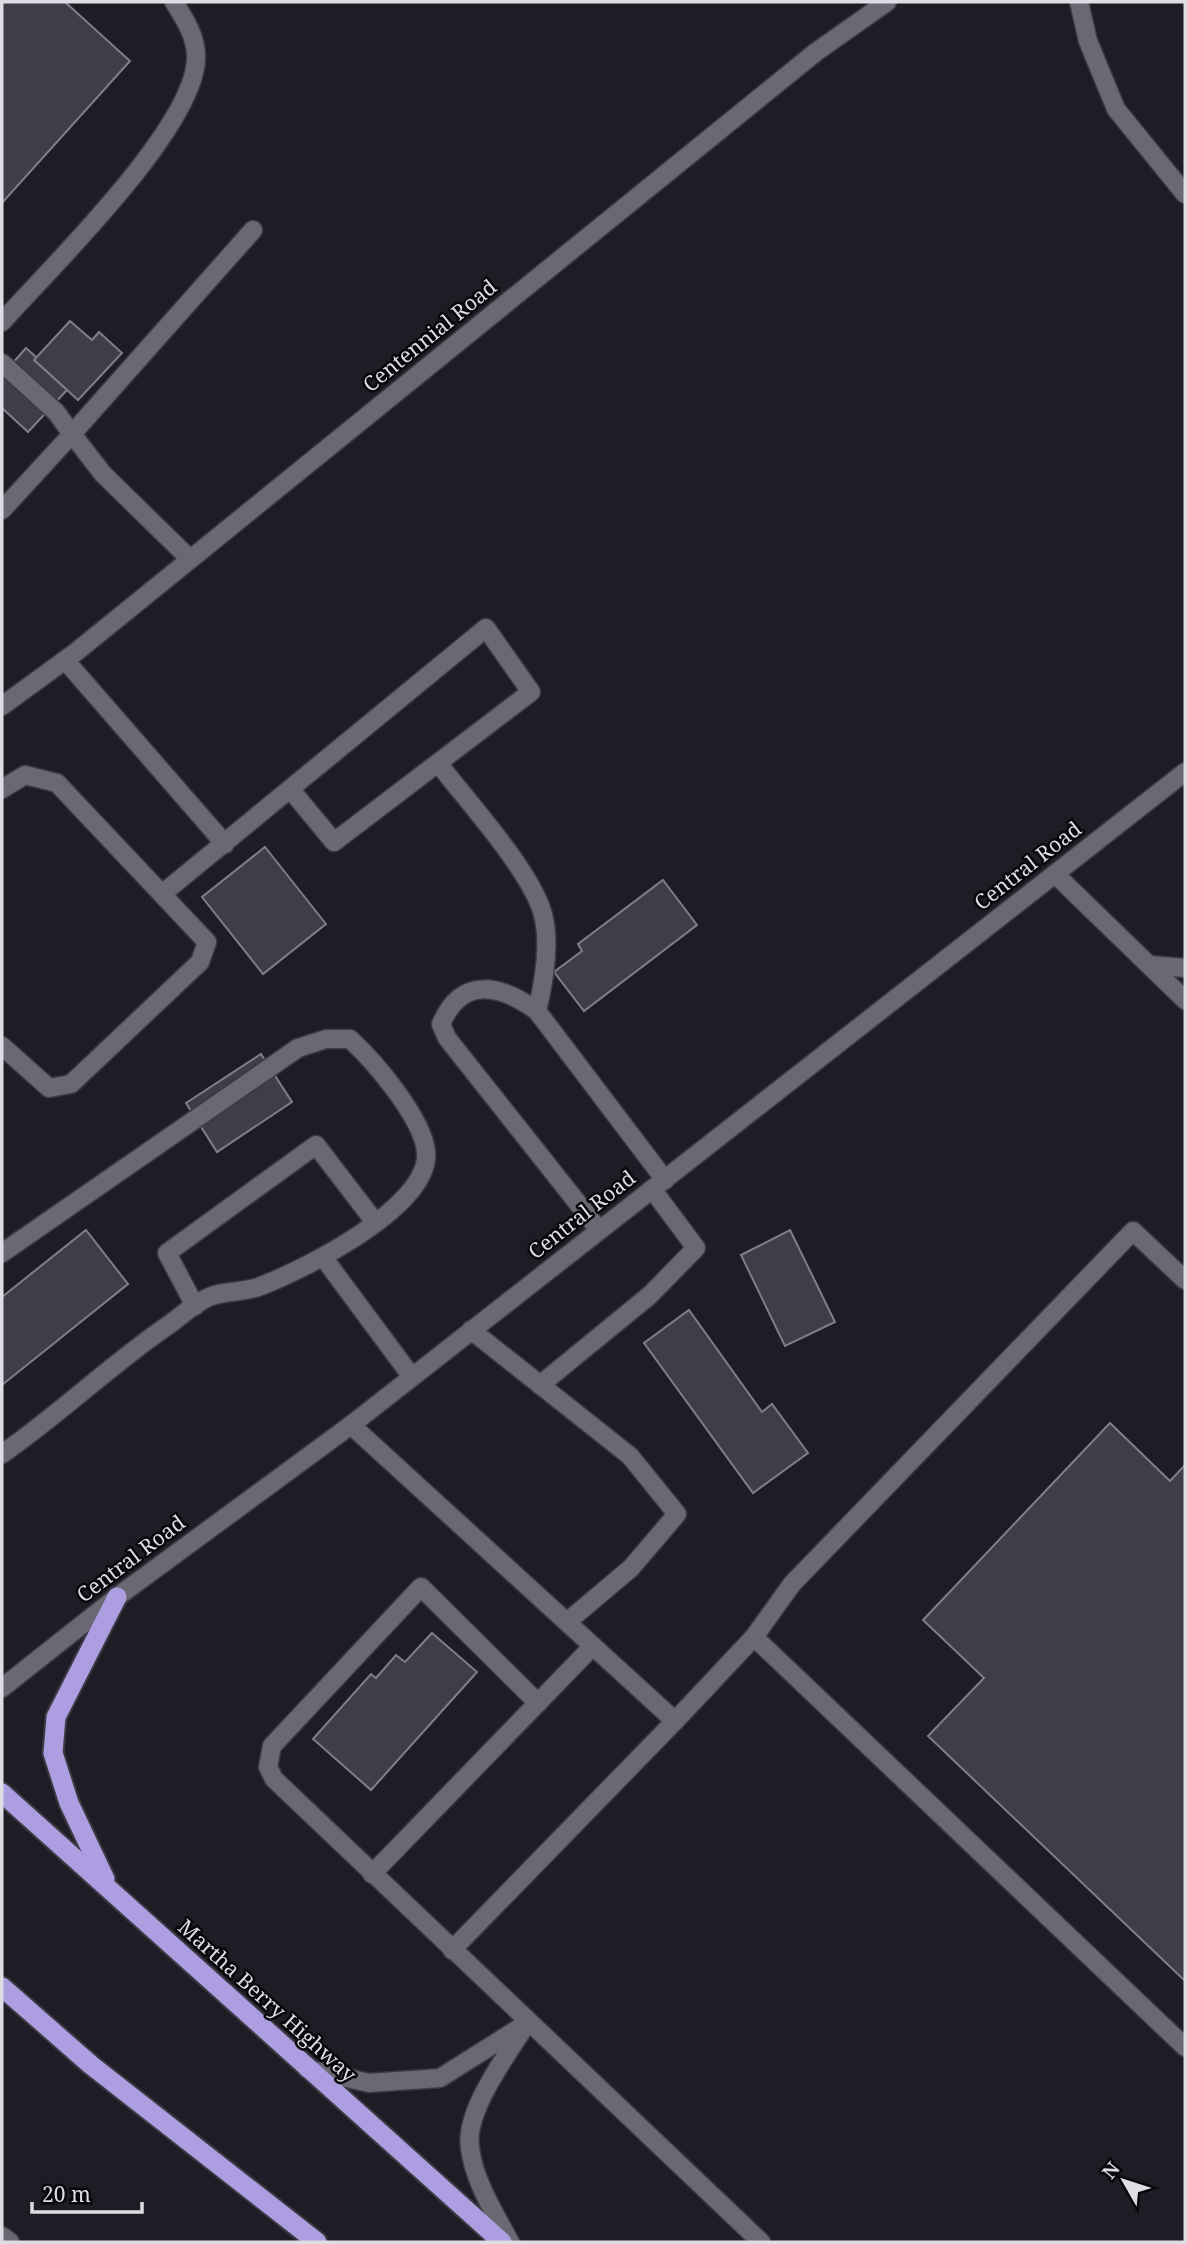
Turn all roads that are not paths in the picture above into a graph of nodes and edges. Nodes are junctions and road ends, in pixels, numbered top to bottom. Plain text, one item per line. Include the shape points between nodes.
1 (174, 2) edge
2 (887, 2) edge
3 (1079, 2) edge
4 (1185, 194) edge
5 (253, 230) dead end
6 (2, 322) edge
7 (2, 363) edge
8 (72, 434) junction
9 (2, 510) edge
10 (190, 559) junction
11 (65, 660) junction
12 (2, 706) edge
13 (438, 763) junction
14 (1185, 772) edge
15 (2, 789) edge
16 (291, 790) junction
17 (225, 844) junction
18 (1055, 874) junction
19 (162, 894) junction
20 (1150, 965) junction
21 (1185, 968) edge
22 (1185, 1000) edge
23 (537, 1011) junction
24 (2, 1046) edge
25 (658, 1185) junction
26 (374, 1222) junction
27 (599, 1230) junction
28 (2, 1253) edge
29 (323, 1257) junction
30 (1185, 1280) edge
31 (195, 1306) junction
32 (471, 1330) junction
33 (412, 1377) junction
34 (540, 1385) junction
35 (351, 1425) junction
36 (2, 1454) edge
37 (117, 1597) junction
38 (567, 1622) junction
39 (754, 1637) junction
40 (593, 1646) junction
41 (2, 1688) edge
42 (538, 1703) junction
43 (675, 1721) junction
44 (2, 1793) edge
45 (372, 1874) junction
46 (108, 1886) junction
47 (452, 1951) junction
48 (2, 1987) edge
49 (527, 2023) junction
50 (1185, 2047) edge
51 (307, 2069) junction
52 (2, 2236) edge
53 (10, 2242) edge
54 (317, 2242) edge
55 (502, 2242) edge
56 (510, 2242) edge
57 (761, 2242) edge

1 - 6 street via 189,25 196,57 175,120 115,196
2 - 10 street, Centennial Road via 816,52
3 - 4 street via 1088,41 1116,109
5 - 8 street
7 - 8 street via 56,412
8 - 9 street
8 - 10 street via 103,474
10 - 11 street, Centennial Road
11 - 12 street, Centennial Road
11 - 17 street
13 - 16 street via 334,842
13 - 16 street via 531,692 486,628
13 - 23 street via 534,889 545,920 544,979
14 - 18 street, Central Road
15 - 19 street via 25,775 57,783
16 - 17 street
17 - 19 street
18 - 20 street
18 - 25 street, Central Road
19 - 24 street via 207,942 200,962 71,1084 49,1088
20 - 21 street
20 - 22 street
23 - 25 street
23 - 27 street via 514,994 490,988 466,993 447,1009 441,1024 447,1038
25 - 27 street, Central Road
25 - 34 street via 696,1248 650,1295
26 - 28 street via 402,1203 421,1178 426,1153 420,1129 368,1055 350,1039 326,1039 298,1048
26 - 29 street
26 - 31 street via 316,1145 167,1253
27 - 32 street, Central Road
29 - 31 street via 258,1288 209,1297
29 - 33 street
30 - 39 street via 1133,1231 792,1584
31 - 36 street
32 - 33 street, Central Road
32 - 34 street
33 - 35 street, Central Road
34 - 38 street via 630,1456 677,1514 631,1568
35 - 37 street, Central Road
35 - 38 street
37 - 41 street, Central Road
37 - 46 highway via 56,1717 53,1753 69,1803
38 - 40 street
39 - 43 street
39 - 50 street
40 - 42 street
40 - 43 street
42 - 45 street
42 - 45 street via 421,1587 272,1746 268,1766 274,1779
43 - 47 street
44 - 46 highway, Martha Berry Highway
45 - 47 street
46 - 51 highway, Martha Berry Highway
47 - 49 street
48 - 54 highway via 101,2074
49 - 51 street via 440,2078 369,2083
49 - 56 street via 478,2102 469,2147 486,2196
49 - 57 street
51 - 55 highway, Martha Berry Highway
52 - 53 street

